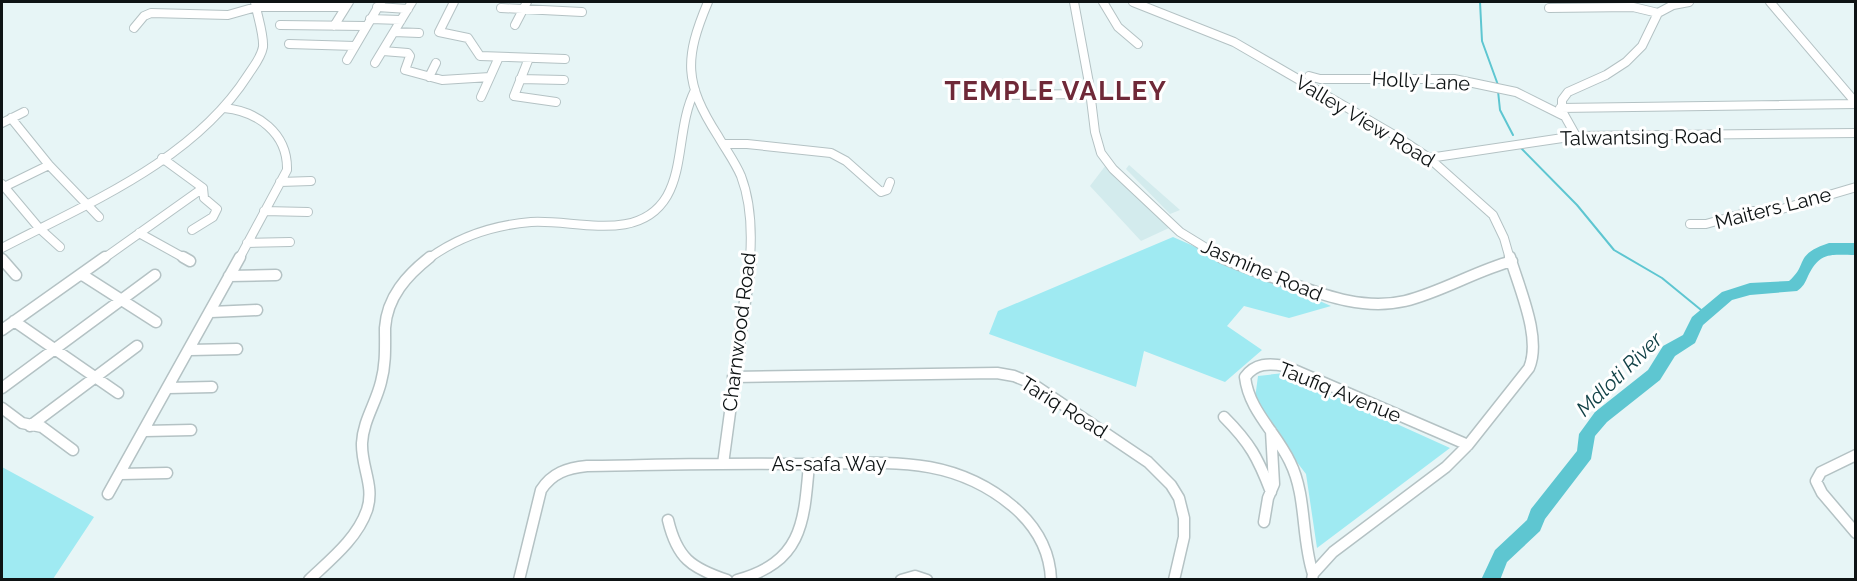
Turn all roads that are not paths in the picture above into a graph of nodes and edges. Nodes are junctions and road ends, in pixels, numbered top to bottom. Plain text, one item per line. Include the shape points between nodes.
1 (454, 2) edge
2 (527, 2) edge
3 (708, 2) edge
4 (1074, 2) edge
5 (1102, 2) edge
6 (1134, 2) edge
7 (1689, 2) edge
8 (1770, 2) edge
9 (284, 3) edge
10 (255, 4) edge
11 (315, 4) edge
12 (347, 4) edge
13 (379, 4) edge
14 (410, 5) edge
15 (501, 8) dead end
16 (1549, 8) dead end
17 (523, 9) junction
18 (582, 12) dead end
19 (1658, 12) junction
20 (370, 19) junction
21 (400, 21) junction
22 (280, 25) dead end
23 (515, 25) dead end
24 (334, 26) junction
25 (365, 27) junction
26 (134, 28) dead end
27 (394, 32) junction
28 (419, 33) dead end
29 (289, 44) dead end
30 (1138, 44) dead end
31 (355, 46) junction
32 (383, 51) junction
33 (499, 57) junction
34 (529, 58) junction
35 (565, 59) dead end
36 (347, 60) dead end
37 (375, 63) dead end
38 (436, 63) dead end
39 (1310, 76) dead end
40 (429, 77) junction
41 (490, 77) junction
42 (520, 78) junction
43 (564, 80) dead end
44 (695, 90) junction
45 (1091, 94) junction
46 (997, 95) dead end
47 (481, 97) dead end
48 (556, 102) dead end
49 (1856, 103) edge
50 (224, 108) junction
51 (24, 112) dead end
52 (1561, 112) junction
53 (11, 118) junction
54 (2, 123) edge
55 (1856, 133) edge
56 (1576, 136) junction
57 (723, 144) junction
58 (162, 158) junction
59 (1429, 158) junction
60 (49, 165) junction
61 (311, 181) dead end
62 (280, 182) junction
63 (890, 182) dead end
64 (3, 186) edge
65 (1856, 186) edge
66 (203, 188) junction
67 (11, 196) junction
68 (2, 201) edge
69 (84, 204) junction
70 (264, 211) junction
71 (308, 212) dead end
72 (99, 217) dead end
73 (1690, 224) dead end
74 (39, 228) junction
75 (192, 230) dead end
76 (139, 233) junction
77 (291, 242) dead end
78 (247, 243) junction
79 (60, 247) dead end
80 (2, 248) edge
81 (2, 260) edge
82 (190, 261) dead end
83 (1512, 261) junction
84 (81, 274) junction
85 (155, 274) dead end
86 (16, 275) dead end
87 (276, 275) dead end
88 (229, 276) junction
89 (120, 300) junction
90 (257, 310) dead end
91 (211, 312) junction
92 (14, 321) junction
93 (156, 322) dead end
94 (2, 330) edge
95 (137, 346) dead end
96 (56, 348) junction
97 (237, 349) dead end
98 (190, 350) junction
99 (96, 376) junction
100 (733, 377) junction
101 (212, 387) dead end
102 (2, 388) edge
103 (168, 388) junction
104 (118, 393) dead end
105 (2, 408) edge
106 (1224, 417) dead end
107 (30, 426) junction
108 (145, 430) junction
109 (191, 430) dead end
110 (1271, 431) junction
111 (1468, 445) junction
112 (73, 450) dead end
113 (1856, 455) edge
114 (723, 464) junction
115 (809, 464) junction
116 (167, 473) dead end
117 (121, 474) junction
118 (1270, 492) junction
119 (108, 494) dead end
120 (668, 520) dead end
121 (1264, 522) dead end
122 (1856, 533) edge
123 (1313, 577) edge
124 (309, 579) edge
125 (519, 579) edge
126 (727, 579) edge
127 (737, 579) edge
128 (901, 579) edge
129 (927, 579) edge
130 (1051, 579) edge
131 (1174, 579) edge

1 - 33 street via 439,32 468,38 480,56
2 - 17 street
3 - 44 street, Charnwood Road via 689,51
4 - 45 street, Jasmine Road
5 - 30 street via 1118,27
6 - 59 street, Valley View Road via 1234,42
7 - 19 street
8 - 49 street
9 - 10 street
9 - 11 street
10 - 26 street via 228,15 151,13
10 - 50 street via 262,51
11 - 12 street
12 - 24 street
13 - 14 street
13 - 20 street
14 - 21 street
15 - 17 street
16 - 19 street via 1633,8
17 - 18 street
17 - 23 street
19 - 52 street via 1645,44 1612,71 1564,95
20 - 21 street
20 - 25 street
21 - 27 street
22 - 24 street
24 - 25 street
25 - 31 street
27 - 28 street
27 - 32 street
29 - 31 street
31 - 36 street
32 - 37 street
32 - 40 street via 408,53 405,70
33 - 34 street
33 - 41 street
34 - 35 street
34 - 42 street
38 - 40 street
39 - 52 street, Holly Lane via 1449,78 1503,89
40 - 41 street
41 - 47 street
42 - 43 street
42 - 48 street via 515,97
44 - 57 street, Charnwood Road
44 - 124 street via 683,117 668,195 655,212 619,225 539,222 498,228 443,250 407,277 386,312 382,378 362,438 372,489 366,513 341,548
45 - 46 street
45 - 83 street, Jasmine Road via 1099,148 1112,166 1185,235 1210,252 1247,268 1331,299 1375,304 1415,299 1487,267
49 - 52 street
50 - 58 street via 203,130
50 - 62 street via 255,115 276,137 287,160 287,170
51 - 53 street
52 - 56 street
53 - 54 street
53 - 60 street
55 - 56 street, Talwantsing Road
56 - 59 street, Talwantsing Road
57 - 63 street via 826,151 846,161 881,192 887,190
57 - 100 street, Charnwood Road via 744,184 750,226 746,298
58 - 66 street
58 - 69 street
59 - 83 street, Valley View Road via 1493,214
60 - 64 street
60 - 69 street
61 - 62 street
62 - 70 street
64 - 67 street
65 - 73 street, Maiters Lane via 1775,211 1752,211 1706,224
66 - 75 street via 204,198 217,212
66 - 76 street
67 - 68 street
67 - 74 street
69 - 72 street
69 - 74 street
70 - 71 street
70 - 78 street
74 - 79 street
74 - 80 street
76 - 82 street
76 - 84 street
77 - 78 street
78 - 88 street
81 - 86 street
83 - 111 street, Valley View Road via 1534,340 1533,359
84 - 89 street
84 - 92 street
85 - 89 street
87 - 88 street
88 - 91 street
89 - 93 street
89 - 96 street
90 - 91 street
91 - 98 street
92 - 94 street
92 - 96 street
95 - 99 street
96 - 99 street
96 - 102 street
97 - 98 street
98 - 103 street
99 - 104 street
99 - 107 street
100 - 114 street, Charnwood Road
100 - 131 street, Tariq Road via 997,373 1031,384 1148,462 1171,485 1184,518 1184,537
101 - 103 street
103 - 108 street
105 - 107 street
106 - 118 street via 1262,465
107 - 112 street via 42,427
108 - 109 street
108 - 117 street
110 - 111 street, Taufiq Avenue via 1250,398 1245,382 1252,368 1265,364 1285,366
110 - 118 street via 1274,484
110 - 123 street, Taufiq Avenue via 1290,462 1300,490
111 - 123 street, Valley View Road via 1428,482 1333,552
113 - 122 street via 1817,477 1818,486
114 - 115 street, As-safa Way
114 - 125 street, As-safa Way via 564,469 544,483 538,496
115 - 127 street via 804,518 794,544 772,566
115 - 130 street, As-safa Way via 933,466 987,484 1008,499 1038,534 1049,558
116 - 117 street
117 - 119 street
118 - 121 street
120 - 126 street via 676,548 686,562 707,574
128 - 129 street

